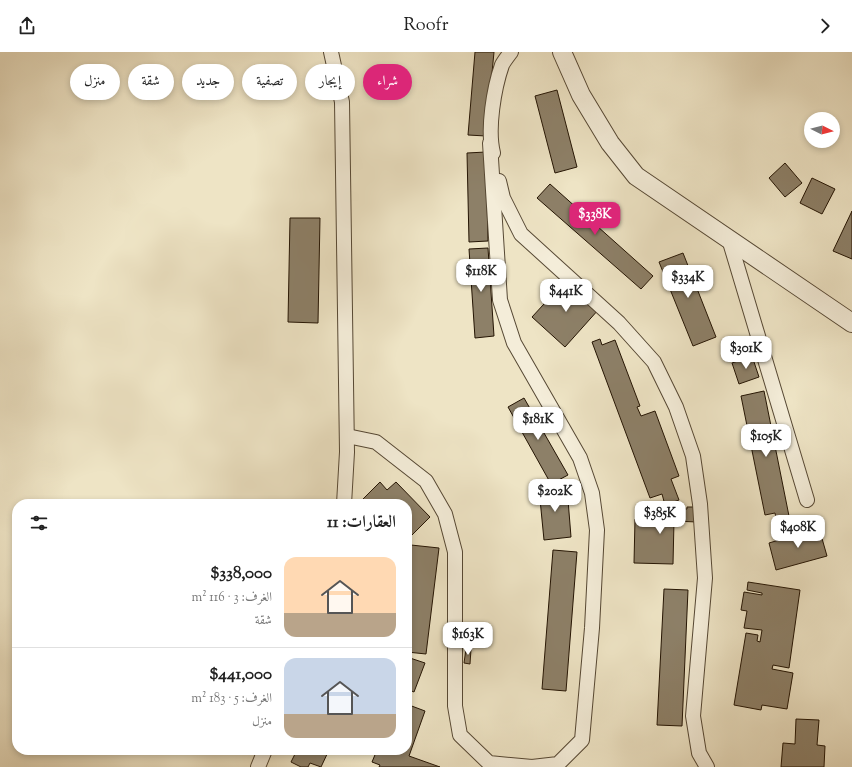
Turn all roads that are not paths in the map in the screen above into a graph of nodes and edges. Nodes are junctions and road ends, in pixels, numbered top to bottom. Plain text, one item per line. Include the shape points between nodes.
1 (331, 52) edge
2 (511, 52) edge
3 (562, 52) edge
4 (490, 143) junction
5 (729, 239) junction
6 (852, 323) edge
7 (346, 436) junction
8 (344, 499) edge
9 (807, 500) dead end
10 (263, 755) edge
11 (258, 767) edge
12 (707, 767) edge

1 - 7 street via 342,102
2 - 4 street via 502,64 494,100
3 - 5 street via 581,95 610,143 636,176
4 - 7 street via 500,300 514,343 580,458 592,493 596,538 592,628 582,740 558,764 532,767 489,763 460,735 455,706 455,552 445,514 426,482 376,442
4 - 12 street via 503,198 521,234 619,323 654,362 676,407 693,456 700,504 705,578 693,716 699,753
5 - 6 street
5 - 9 street
7 - 8 street
10 - 11 street

